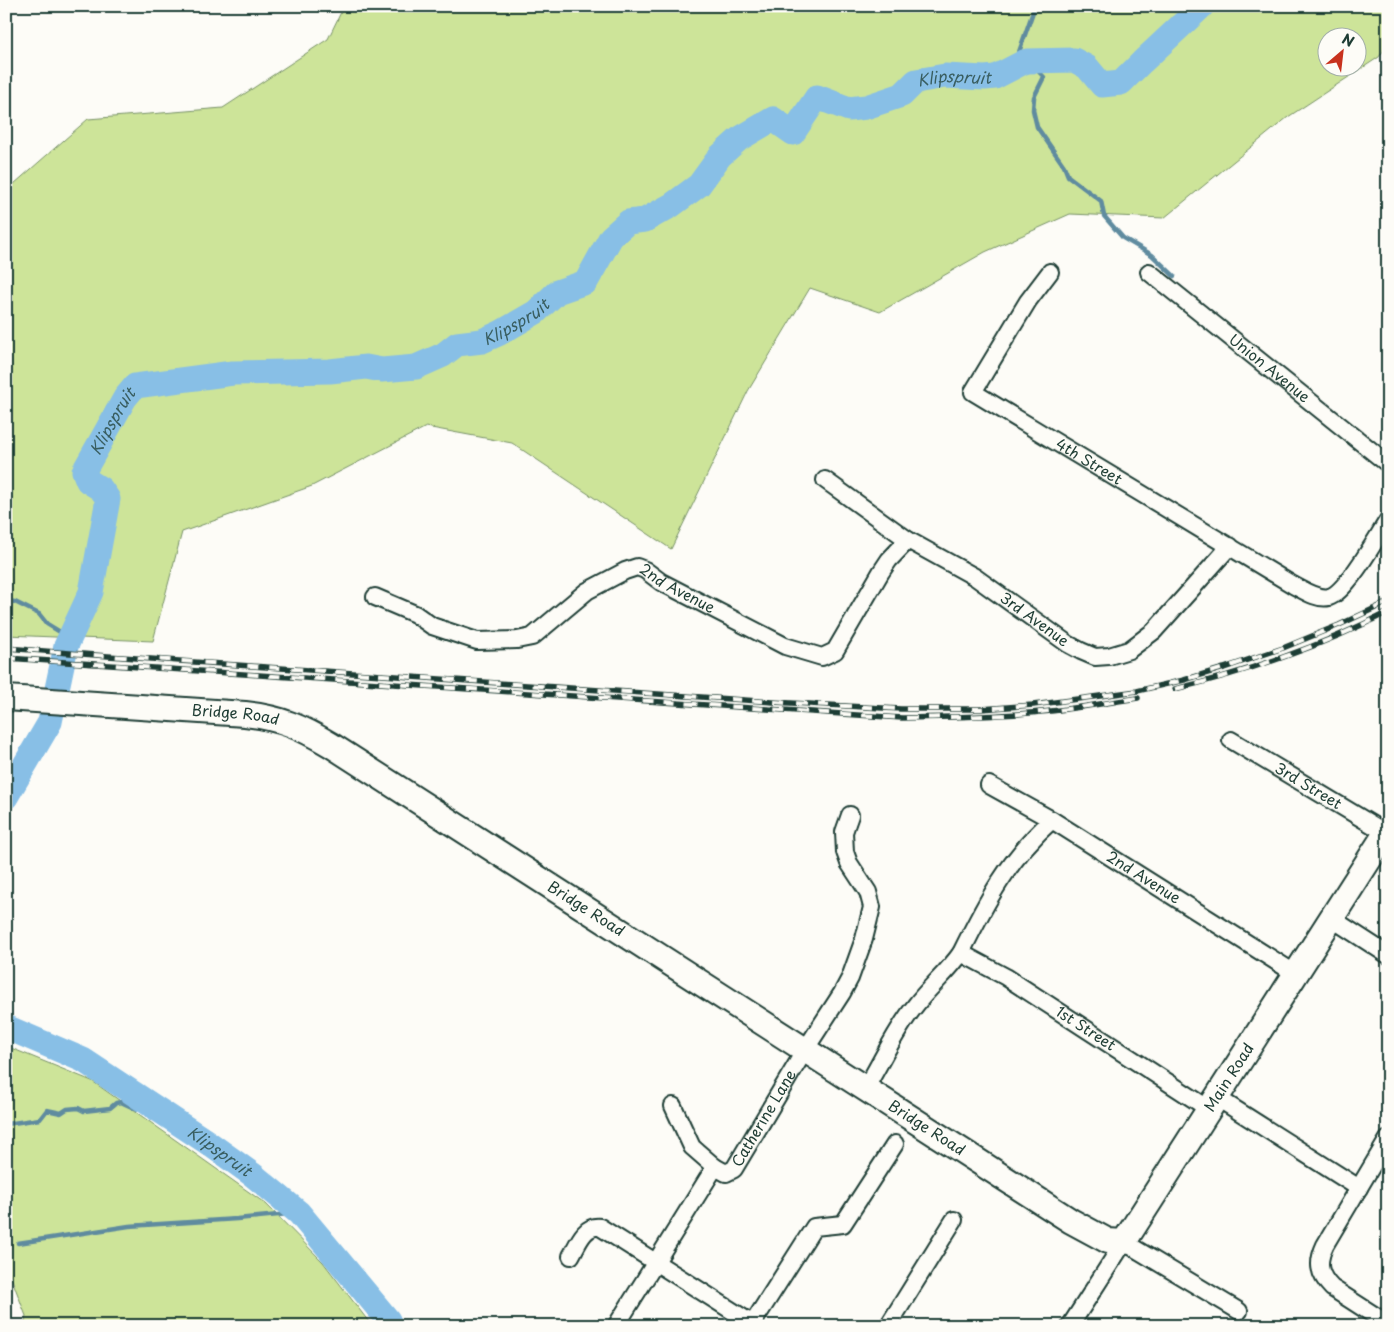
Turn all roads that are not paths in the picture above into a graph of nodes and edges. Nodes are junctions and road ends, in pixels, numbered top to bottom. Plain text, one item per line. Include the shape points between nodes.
1 (1050, 272) dead end
2 (1149, 272) dead end
3 (1388, 464) edge
4 (825, 480) dead end
5 (1388, 520) edge
6 (908, 540) junction
7 (1230, 546) junction
8 (375, 597) dead end
9 (11, 698) edge
10 (1231, 740) dead end
11 (989, 784) dead end
12 (850, 815) dead end
13 (1052, 820) junction
14 (1387, 831) edge
15 (1331, 918) junction
16 (960, 953) junction
17 (1388, 955) edge
18 (1296, 974) junction
19 (805, 1050) junction
20 (865, 1089) junction
21 (1213, 1103) junction
22 (673, 1106) dead end
23 (1388, 1139) edge
24 (895, 1144) dead end
25 (715, 1168) junction
26 (1359, 1188) junction
27 (954, 1220) dead end
28 (1124, 1242) junction
29 (571, 1256) dead end
30 (656, 1262) junction
31 (1238, 1311) dead end
32 (1388, 1324) edge
33 (754, 1325) edge
34 (616, 1326) edge
35 (888, 1326) edge
36 (1070, 1326) edge

1 - 7 street, 4th Street via 1028,301 973,392
2 - 3 street, Union Avenue
4 - 6 street, 3rd Avenue
5 - 7 street, 4th Street via 1340,592 1329,597 1320,598 1293,585
6 - 7 street, 3rd Avenue via 975,577 1074,648 1102,658 1129,650 1154,631
6 - 8 street, 2nd Avenue via 881,572 835,651 822,657 785,646 637,568 587,591 532,637 517,640 477,642 432,626 415,614
9 - 19 street, Bridge Road via 245,714 298,726
10 - 14 street, 3rd Street
11 - 13 street, 2nd Avenue
12 - 19 street, Catherine Lane via 844,832 845,852 871,900 871,915 850,978
13 - 16 street via 1024,847 1002,876
13 - 18 street, 2nd Avenue
14 - 15 street, Main Road
15 - 17 street
15 - 18 street, Main Road
16 - 20 street via 900,1026
16 - 21 street, 1st Street via 1006,977
18 - 21 street, Main Road
19 - 20 street, Bridge Road
19 - 25 street, Catherine Lane via 734,1170 726,1173
20 - 28 street, Bridge Road via 1084,1230 1108,1241
21 - 26 street, 1st Street
21 - 28 street, Main Road
22 - 25 street, Catherine Lane via 692,1148
23 - 26 street
24 - 33 street via 843,1224 814,1227
25 - 30 street, Catherine Lane
26 - 32 street via 1320,1255 1319,1264 1325,1281 1332,1288
27 - 35 street
28 - 31 street
28 - 36 street, Main Road
29 - 30 street via 584,1233 595,1226
30 - 33 street
30 - 34 street, Catherine Lane

